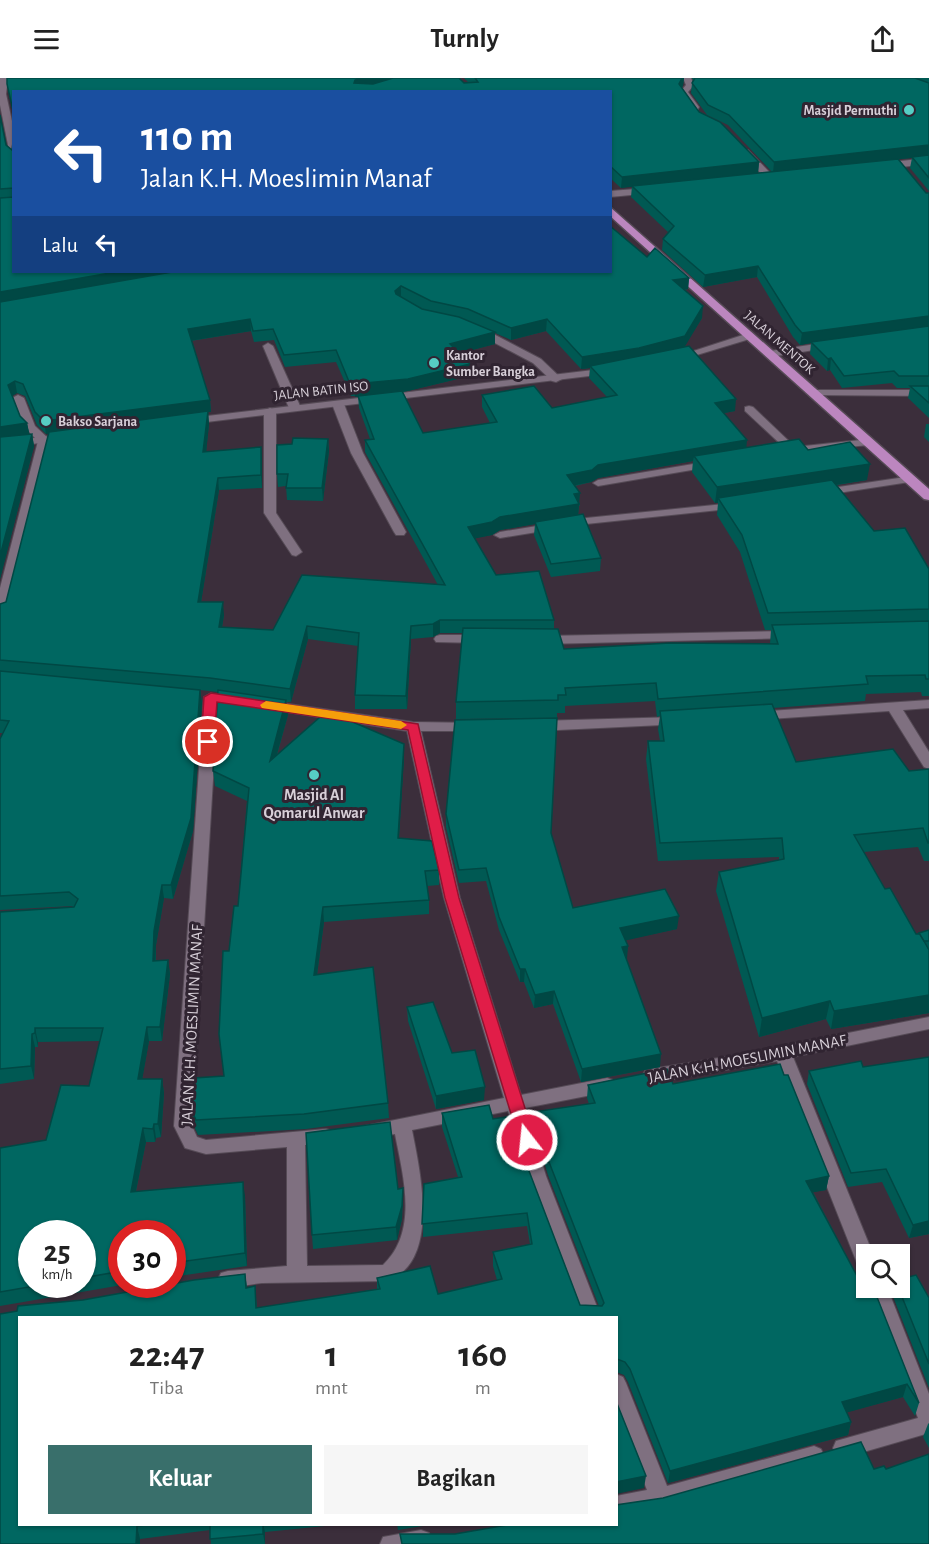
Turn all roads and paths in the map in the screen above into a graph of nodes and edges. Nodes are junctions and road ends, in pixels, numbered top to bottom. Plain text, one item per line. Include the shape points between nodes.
1 (4, 78) edge
2 (687, 78) edge
3 (703, 119) edge
4 (12, 143) edge
5 (737, 144) edge
6 (929, 161) edge
7 (899, 164) junction
8 (876, 166) edge
9 (907, 173) edge
10 (783, 177) edge
11 (771, 179) junction
12 (759, 180) edge
13 (656, 190) edge
14 (612, 195) edge
15 (612, 212) edge
16 (463, 325) edge
17 (749, 336) junction
18 (838, 344) edge
19 (268, 346) edge
20 (770, 354) junction
21 (662, 362) edge
22 (618, 370) edge
23 (556, 379) junction
24 (816, 393) junction
25 (929, 393) edge
26 (18, 398) edge
27 (338, 404) junction
28 (295, 408) junction
29 (749, 409) dead end
30 (270, 411) junction
31 (173, 423) edge
32 (79, 436) edge
33 (44, 440) junction
34 (870, 442) junction
35 (0, 446) edge
36 (724, 462) edge
37 (912, 479) junction
38 (598, 483) edge
39 (810, 495) edge
40 (929, 496) edge
41 (742, 505) edge
42 (400, 532) dead end
43 (500, 535) edge
44 (296, 552) dead end
45 (0, 614) edge
46 (799, 635) edge
47 (441, 639) dead end
48 (498, 640) edge
49 (533, 640) edge
50 (211, 697) dead end
51 (255, 704) edge
52 (929, 704) edge
53 (893, 706) junction
54 (738, 717) edge
55 (691, 720) edge
56 (492, 726) edge
57 (526, 726) edge
58 (414, 727) junction
59 (929, 764) edge
60 (929, 1023) edge
61 (782, 1052) junction
62 (517, 1104) junction
63 (402, 1125) junction
64 (296, 1140) junction
65 (859, 1244) edge
66 (297, 1276) junction
67 (206, 1282) edge
68 (881, 1298) edge
69 (591, 1316) edge
70 (618, 1388) edge
71 (929, 1422) edge
72 (660, 1498) junction
73 (618, 1506) edge
74 (442, 1537) edge
75 (391, 1544) edge

1 - 4 street via 2,94
2 - 3 street via 690,85 684,93
5 - 11 street
6 - 7 street
7 - 8 street
7 - 9 street
10 - 11 street
11 - 12 street
13 - 14 street
15 - 17 highway, JALAN MENTOK
16 - 23 street via 537,361
17 - 20 highway, JALAN MENTOK
17 - 21 street
18 - 20 street
19 - 28 street
20 - 24 highway, JALAN MENTOK
22 - 23 street, JALAN BATIN ISO
23 - 27 street, JALAN BATIN ISO
24 - 25 street
24 - 34 highway, JALAN MENTOK
26 - 33 street via 30,427
27 - 28 street, JALAN BATIN ISO
27 - 42 street via 357,453
28 - 30 street, JALAN BATIN ISO
29 - 34 lane via 788,451
30 - 31 street, JALAN BATIN ISO
30 - 44 street via 270,513
32 - 33 street
33 - 35 street
33 - 45 street
34 - 37 highway, JALAN MENTOK
36 - 38 lane
37 - 39 lane
37 - 40 highway, JALAN MENTOK
41 - 43 lane via 586,521
46 - 49 lane
47 - 48 lane
50 - 64 street, JALAN K.H. MOESLIMIN MANAF via 183,1126 191,1143 206,1147
51 - 58 street
52 - 53 street
53 - 54 street
53 - 59 street
55 - 57 street
56 - 58 street
58 - 62 street via 452,898
60 - 61 street, JALAN K.H. MOESLIMIN MANAF
61 - 62 street, JALAN K.H. MOESLIMIN MANAF
61 - 65 street
62 - 63 street, JALAN K.H. MOESLIMIN MANAF
62 - 69 street via 537,1176
63 - 64 street, JALAN K.H. MOESLIMIN MANAF
63 - 66 street via 416,1202 412,1230 400,1264 387,1273
64 - 66 street
66 - 67 street via 259,1275
68 - 71 street
70 - 72 street
71 - 72 street
72 - 73 street
74 - 75 street

